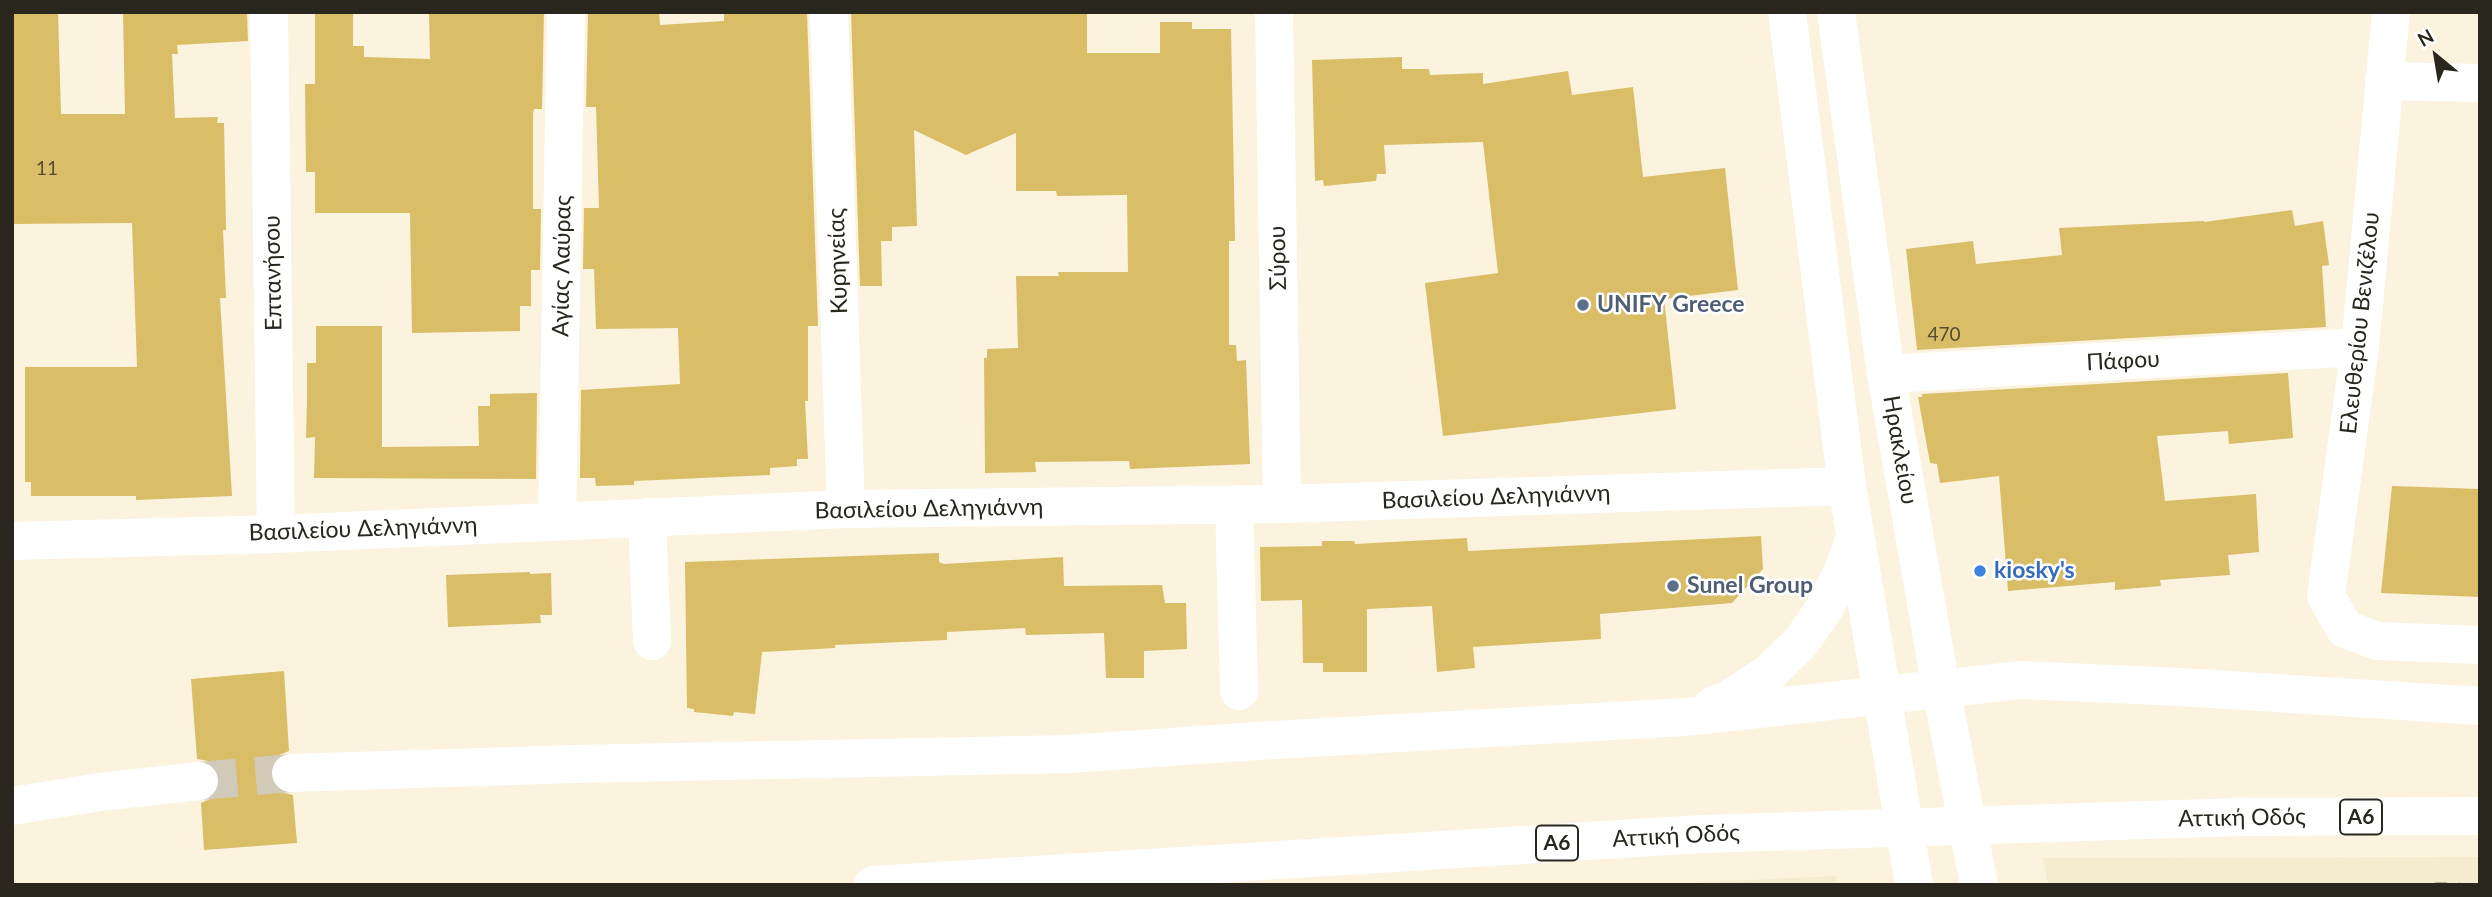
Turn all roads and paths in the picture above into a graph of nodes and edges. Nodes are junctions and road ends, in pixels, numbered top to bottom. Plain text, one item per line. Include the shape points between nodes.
1 (269, 12) edge
2 (566, 12) edge
3 (829, 12) edge
4 (1274, 12) edge
5 (1787, 12) edge
6 (1836, 12) edge
7 (2391, 12) edge
8 (2384, 81) junction
9 (2480, 83) edge
10 (2360, 347) junction
11 (1886, 374) junction
12 (1847, 486) junction
13 (1234, 504) junction
14 (1282, 504) junction
15 (846, 509) junction
16 (647, 517) junction
17 (557, 521) junction
18 (276, 534) junction
19 (1855, 538) junction
20 (12, 541) edge
21 (652, 641) dead end
22 (2480, 645) edge
23 (1941, 688) junction
24 (1239, 691) dead end
25 (1881, 695) junction
26 (2480, 706) edge
27 (1685, 717) junction
28 (291, 773) tunnel mouth
29 (199, 781) tunnel mouth
30 (12, 806) edge
31 (2480, 816) edge
32 (873, 885) edge
33 (1914, 885) edge
34 (1979, 885) edge

1 - 18 main road, Επτανήσου
2 - 17 main road, Αγίας Λαύρας
3 - 15 main road, Κυρηνείας
4 - 14 main road, Σύρου
5 - 12 main road
6 - 11 main road, Ηρακλείου
7 - 8 main road, Ελευθερίου Βενιζέλου
8 - 9 main road
8 - 10 main road, Ελευθερίου Βενιζέλου
10 - 11 main road, Πάφου
10 - 22 main road, Ελευθερίου Βενιζέλου via 2326,596 2345,629 2377,641
11 - 23 main road, Ηρακλείου
12 - 14 main road, Βασιλείου Δεληγιάννη
12 - 19 main road
13 - 14 main road, Βασιλείου Δεληγιάννη
13 - 15 main road, Βασιλείου Δεληγιάννη
13 - 24 main road
15 - 16 main road, Βασιλείου Δεληγιάννη
16 - 17 main road, Βασιλείου Δεληγιάννη
16 - 21 main road
17 - 18 main road, Βασιλείου Δεληγιάννη
18 - 20 main road, Βασιλείου Δεληγιάννη
19 - 25 main road
19 - 27 main road via 1824,609 1801,642 1768,674 1729,699
23 - 25 main road
23 - 26 main road via 2021,680
23 - 34 main road, Ηρακλείου
25 - 27 main road
25 - 33 main road
27 - 28 main road via 1070,754
29 - 30 main road
31 - 32 main road, Αττική Οδός / Α6 via 2243,817 1702,834

